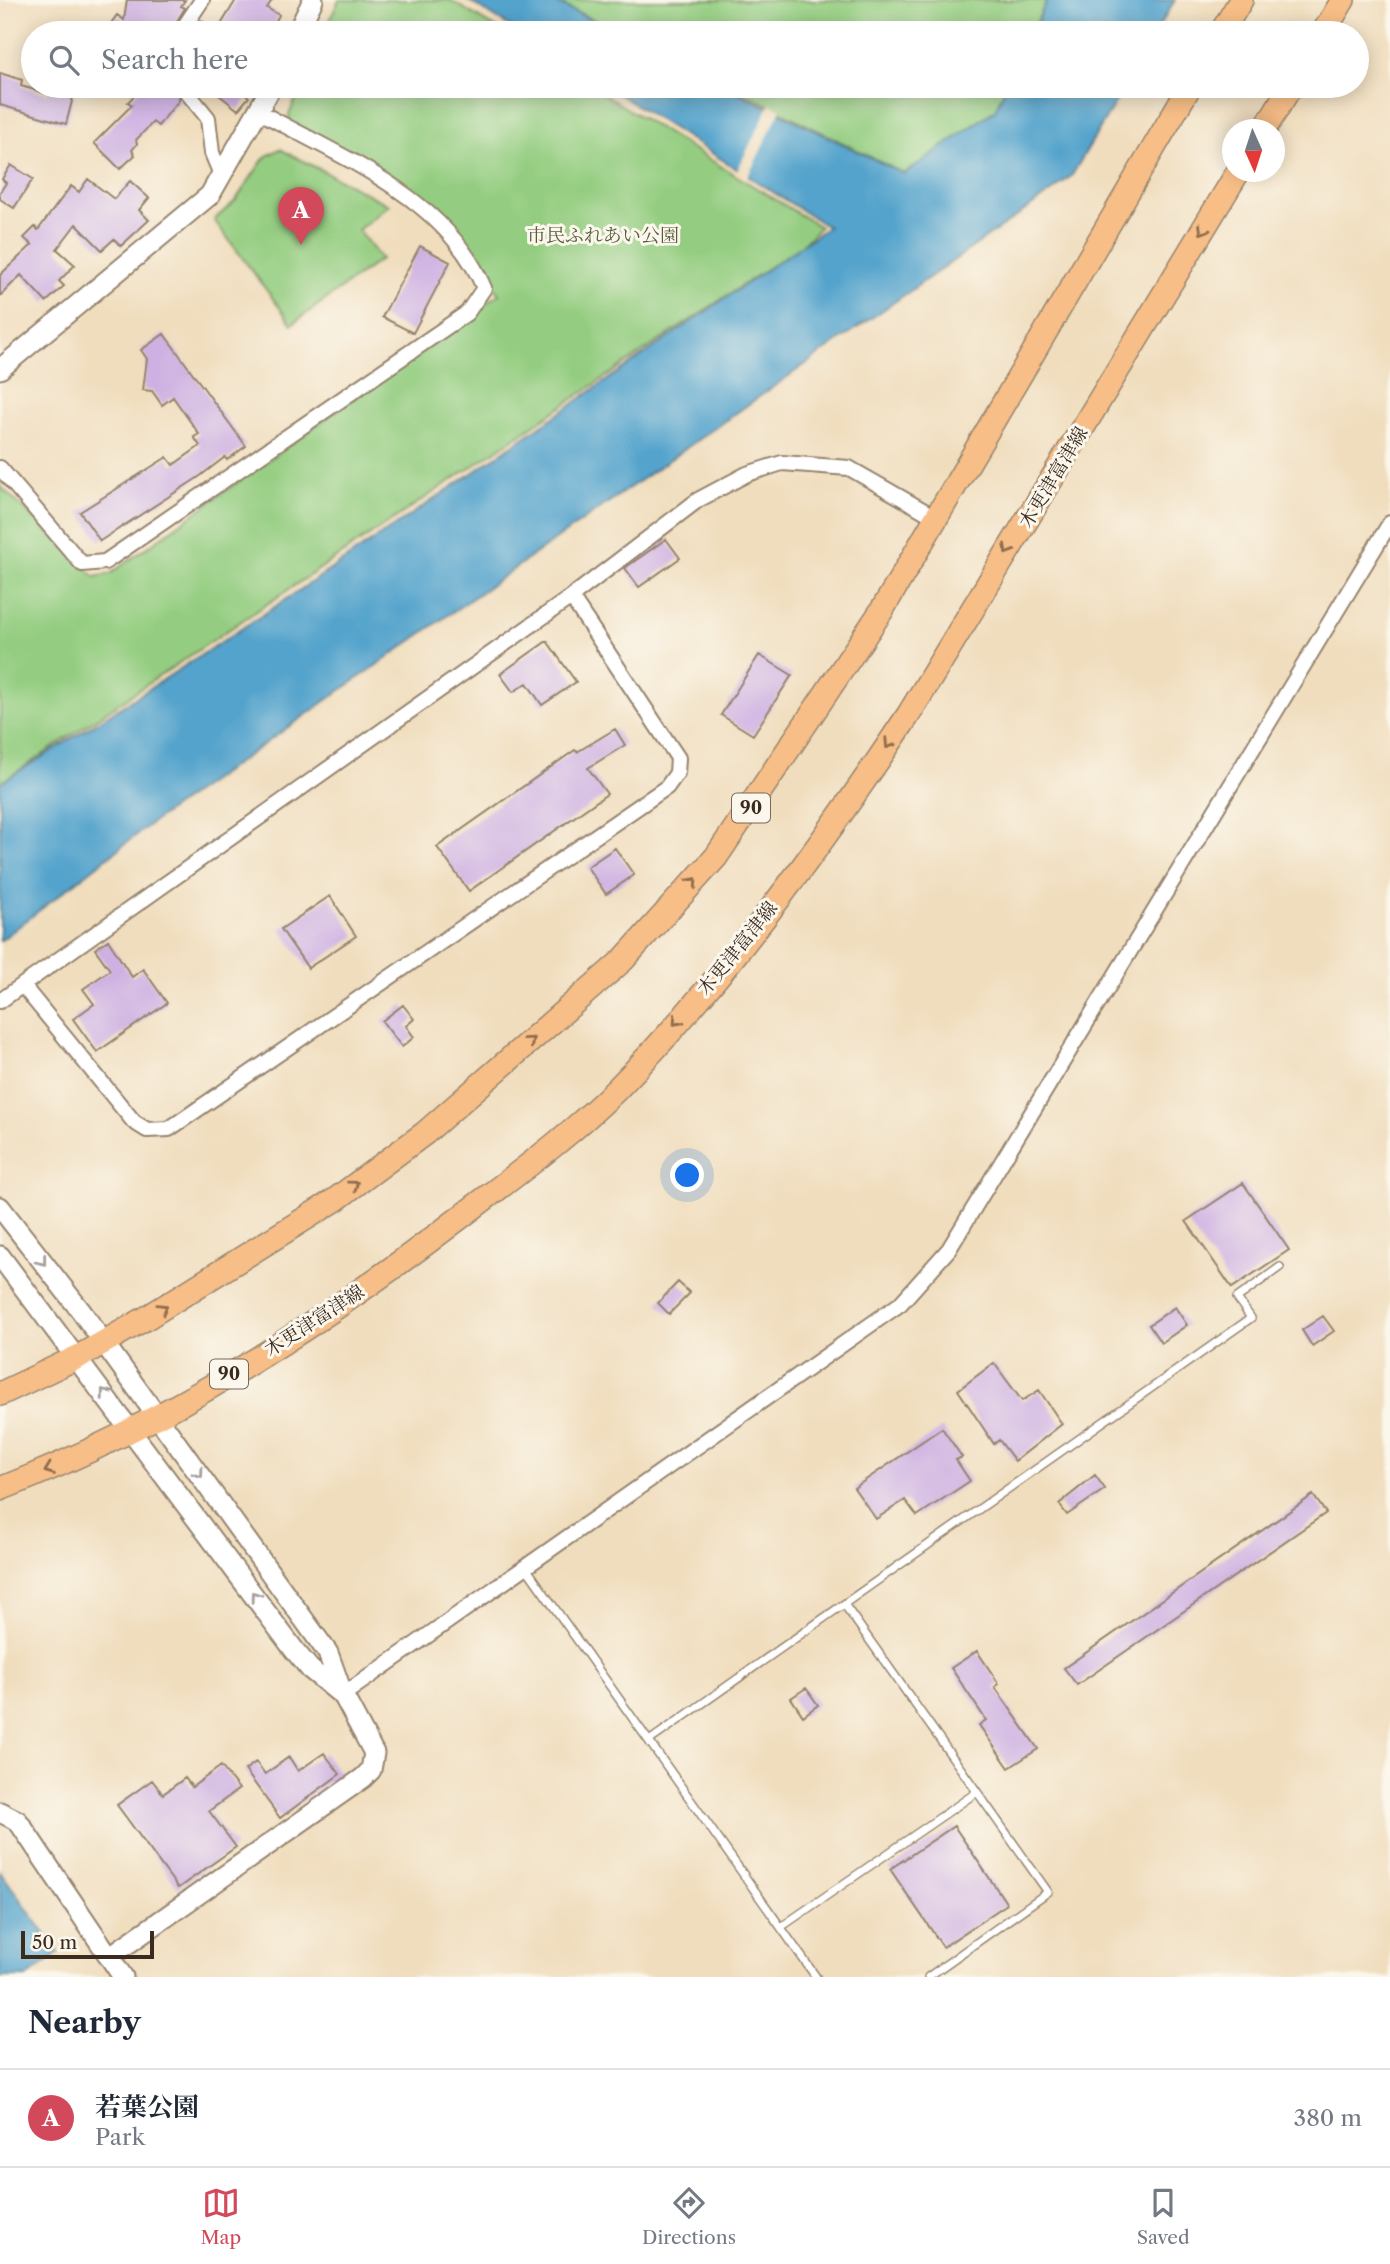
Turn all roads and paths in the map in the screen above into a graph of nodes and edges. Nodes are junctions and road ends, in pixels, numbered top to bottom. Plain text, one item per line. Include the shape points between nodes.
1 (202, 0) edge
2 (313, 0) edge
3 (1241, 0) edge
4 (1343, 0) edge
5 (188, 21) edge
6 (303, 21) edge
7 (1228, 21) edge
8 (1330, 21) edge
9 (192, 98) edge
10 (266, 98) edge
11 (1183, 98) edge
12 (1284, 98) edge
13 (260, 112) junction
14 (1271, 119) edge
15 (222, 177) junction
16 (1232, 182) edge
17 (0, 369) edge
18 (0, 468) edge
19 (934, 517) junction
20 (1390, 523) edge
21 (571, 597) junction
22 (23, 986) junction
23 (0, 1001) edge
24 (0, 1207) edge
25 (0, 1256) edge
26 (1280, 1267) dead end
27 (104, 1342) junction
28 (78, 1357) junction
29 (0, 1394) edge
30 (159, 1418) junction
31 (133, 1431) junction
32 (0, 1489) edge
33 (527, 1569) junction
34 (844, 1604) junction
35 (343, 1695) junction
36 (649, 1741) junction
37 (977, 1792) junction
38 (0, 1812) edge
39 (781, 1927) junction
40 (109, 1957) junction
41 (123, 1977) edge
42 (816, 1977) edge
43 (928, 1977) edge

1 - 5 street
2 - 6 street
3 - 7 main road
4 - 8 main road
9 - 15 street via 208,118 212,153
10 - 13 street
11 - 19 main road, 90
12 - 14 main road
13 - 15 street
13 - 18 street via 406,193 433,217 476,269 484,288 467,313 105,562 82,564
15 - 17 street via 210,195
16 -> 30 main road, 木更津富津線 / 90 via 909,713 831,827 698,998 616,1090 535,1161 405,1260
19 - 21 street via 849,468 782,463 747,474 698,500
27 -> 19 main road, 90 via 345,1192 425,1133 623,960 716,857 759,796 882,610
20 - 33 street via 949,1249 932,1270 901,1304
21 - 22 street
21 - 22 street via 678,758 677,773 667,787 169,1129 147,1130 134,1122
22 - 23 street
24 -> 27 street
25 - 28 street
26 - 34 lane via 1237,1298 1251,1318
27 - 28 main road, 90
27 - 30 street
28 - 29 main road, 90
31 -> 28 street
30 - 31 main road, 木更津富津線 / 90
30 -> 35 street via 328,1653
31 -> 32 main road, 木更津富津線 / 90 via 76,1460
35 -> 31 street via 295,1651
33 - 35 street
33 - 36 lane
34 - 36 lane
34 - 37 lane
35 - 40 street via 373,1748 373,1764 367,1774
36 - 39 lane
37 - 39 lane
37 - 43 lane via 1048,1892
38 - 40 street via 18,1821
39 - 42 lane
40 - 41 street

